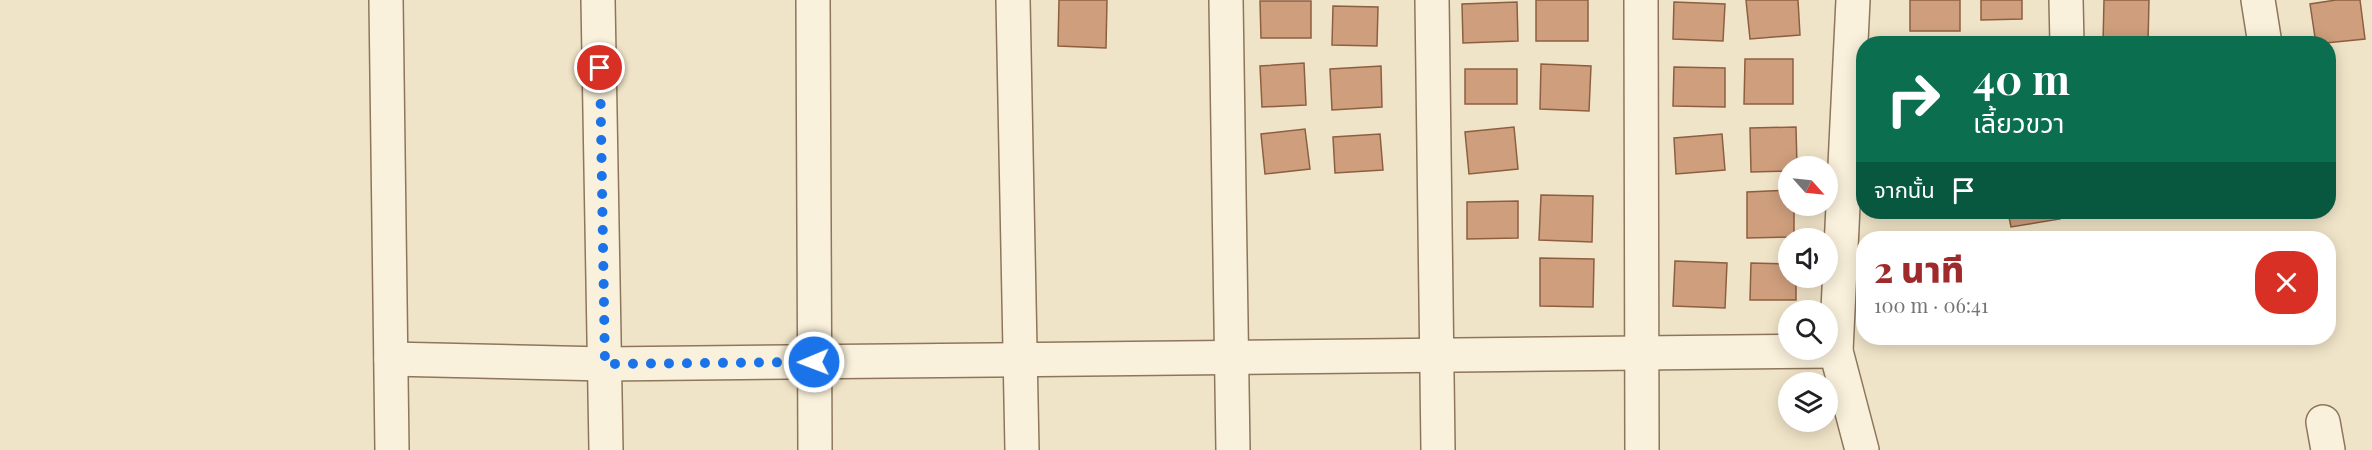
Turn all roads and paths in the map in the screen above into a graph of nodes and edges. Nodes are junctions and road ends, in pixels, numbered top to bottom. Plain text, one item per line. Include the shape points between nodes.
1 (386, 0) edge
2 (598, 0) edge
3 (813, 0) edge
4 (1013, 0) edge
5 (1226, 0) edge
6 (1432, 0) edge
7 (1641, 0) edge
8 (1853, 0) edge
9 (2066, 0) edge
10 (2259, 0) edge
11 (2067, 36) edge
12 (2264, 36) edge
13 (1838, 310) edge
14 (1778, 352) edge
15 (1641, 353) junction
16 (1435, 355) junction
17 (1232, 358) junction
18 (1838, 359) edge
19 (391, 360) junction
20 (1020, 360) junction
21 (814, 362) junction
22 (605, 364) junction
23 (392, 450) edge
24 (606, 450) edge
25 (815, 450) edge
26 (1022, 450) edge
27 (1233, 450) edge
28 (1438, 450) edge
29 (1642, 450) edge
30 (1862, 450) edge

1 - 19 street
2 - 22 street
3 - 21 street
4 - 20 street
5 - 17 street
6 - 16 street
7 - 15 street
8 - 13 street
9 - 11 street
10 - 12 street
14 - 15 street
15 - 16 street
15 - 29 street
16 - 17 street
16 - 28 street
17 - 20 street
17 - 27 street
18 - 30 street
19 - 22 street
19 - 23 street
20 - 21 street
20 - 26 street
21 - 22 street
21 - 25 street
22 - 24 street

